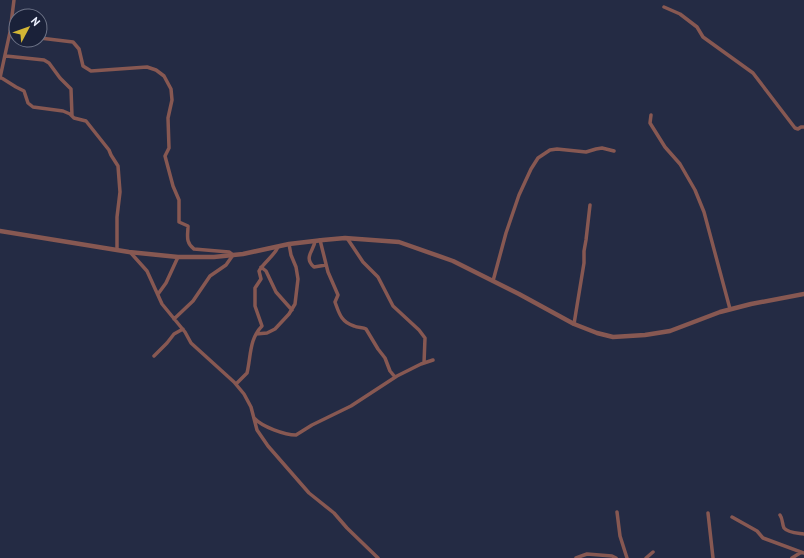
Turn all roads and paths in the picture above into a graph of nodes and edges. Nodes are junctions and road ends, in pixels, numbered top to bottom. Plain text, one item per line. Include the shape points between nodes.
1 (664, 7) dead end
2 (48, 39) edge
3 (8, 44) edge
4 (6, 56) junction
5 (0, 78) edge
6 (651, 114) dead end
7 (72, 117) junction
8 (804, 127) edge
9 (614, 151) dead end
10 (590, 205) dead end
11 (0, 231) edge
12 (347, 238) junction
13 (320, 240) junction
14 (315, 241) junction
15 (289, 244) junction
16 (278, 247) junction
17 (116, 250) junction
18 (129, 252) junction
19 (233, 255) junction
20 (178, 257) junction
21 (326, 265) junction
22 (261, 267) junction
23 (492, 281) junction
24 (158, 294) junction
25 (804, 294) edge
26 (292, 310) junction
27 (730, 310) junction
28 (174, 319) junction
29 (574, 324) junction
30 (183, 329) junction
31 (256, 334) junction
32 (154, 356) dead end
33 (433, 360) dead end
34 (424, 363) junction
35 (395, 378) junction
36 (236, 384) junction
37 (254, 418) junction
38 (617, 512) dead end
39 (708, 513) dead end
40 (780, 515) dead end
41 (732, 517) dead end
42 (804, 534) edge
43 (653, 552) dead end
44 (802, 553) edge
45 (378, 558) edge
46 (576, 558) edge
47 (616, 558) edge
48 (627, 558) edge
49 (646, 558) edge
50 (713, 558) edge
51 (792, 558) edge

1 - 8 street via 680,14 697,27 703,37 747,68 793,126 798,129
2 - 19 street via 73,42 79,48 83,66 91,71 147,67 164,76 171,89 172,100 168,118 169,148 165,158 179,200 179,222 188,226 187,239 190,246 229,252
3 - 4 street
4 - 5 street
4 - 7 street via 44,60 49,63 71,89
5 - 7 street via 24,91 28,103 33,107 63,111
6 - 27 street via 650,123 665,147 680,164 704,212
7 - 17 street via 86,121 107,146 117,164 120,192 116,217
9 - 23 street via 602,148 586,152 557,149 550,150 538,158 519,195
10 - 29 street
11 - 17 street
12 - 13 street
12 - 23 street via 405,243 453,261
12 - 34 street via 363,262 378,277 393,306 425,338
13 - 14 street
13 - 21 street
14 - 15 street
14 - 21 street via 309,257 311,264 314,267
15 - 16 street
15 - 26 street via 298,279
16 - 19 street
16 - 22 street
17 - 18 street
18 - 20 street
18 - 24 street via 147,271
19 - 20 street
19 - 28 street via 228,263 210,276 193,300
20 - 24 street
21 - 35 street via 338,295 335,302 341,318 366,329
22 - 26 street via 276,292
22 - 31 street via 261,279 255,288 255,306 262,326
23 - 29 street
24 - 28 street
25 - 27 street
26 - 31 street via 270,332
27 - 29 street via 670,331 645,335 613,337
28 - 30 street
30 - 32 street via 174,334
30 - 36 street via 194,346
31 - 36 street via 251,346 248,373
33 - 34 street
34 - 35 street
35 - 37 street via 357,403 296,435 261,424
36 - 37 street via 247,400
37 - 45 street via 261,436 309,493 334,513
38 - 48 street via 620,536
39 - 50 street
40 - 42 street via 785,529
41 - 44 street via 757,531 763,538
43 - 49 street
44 - 51 street
46 - 47 street via 587,554

